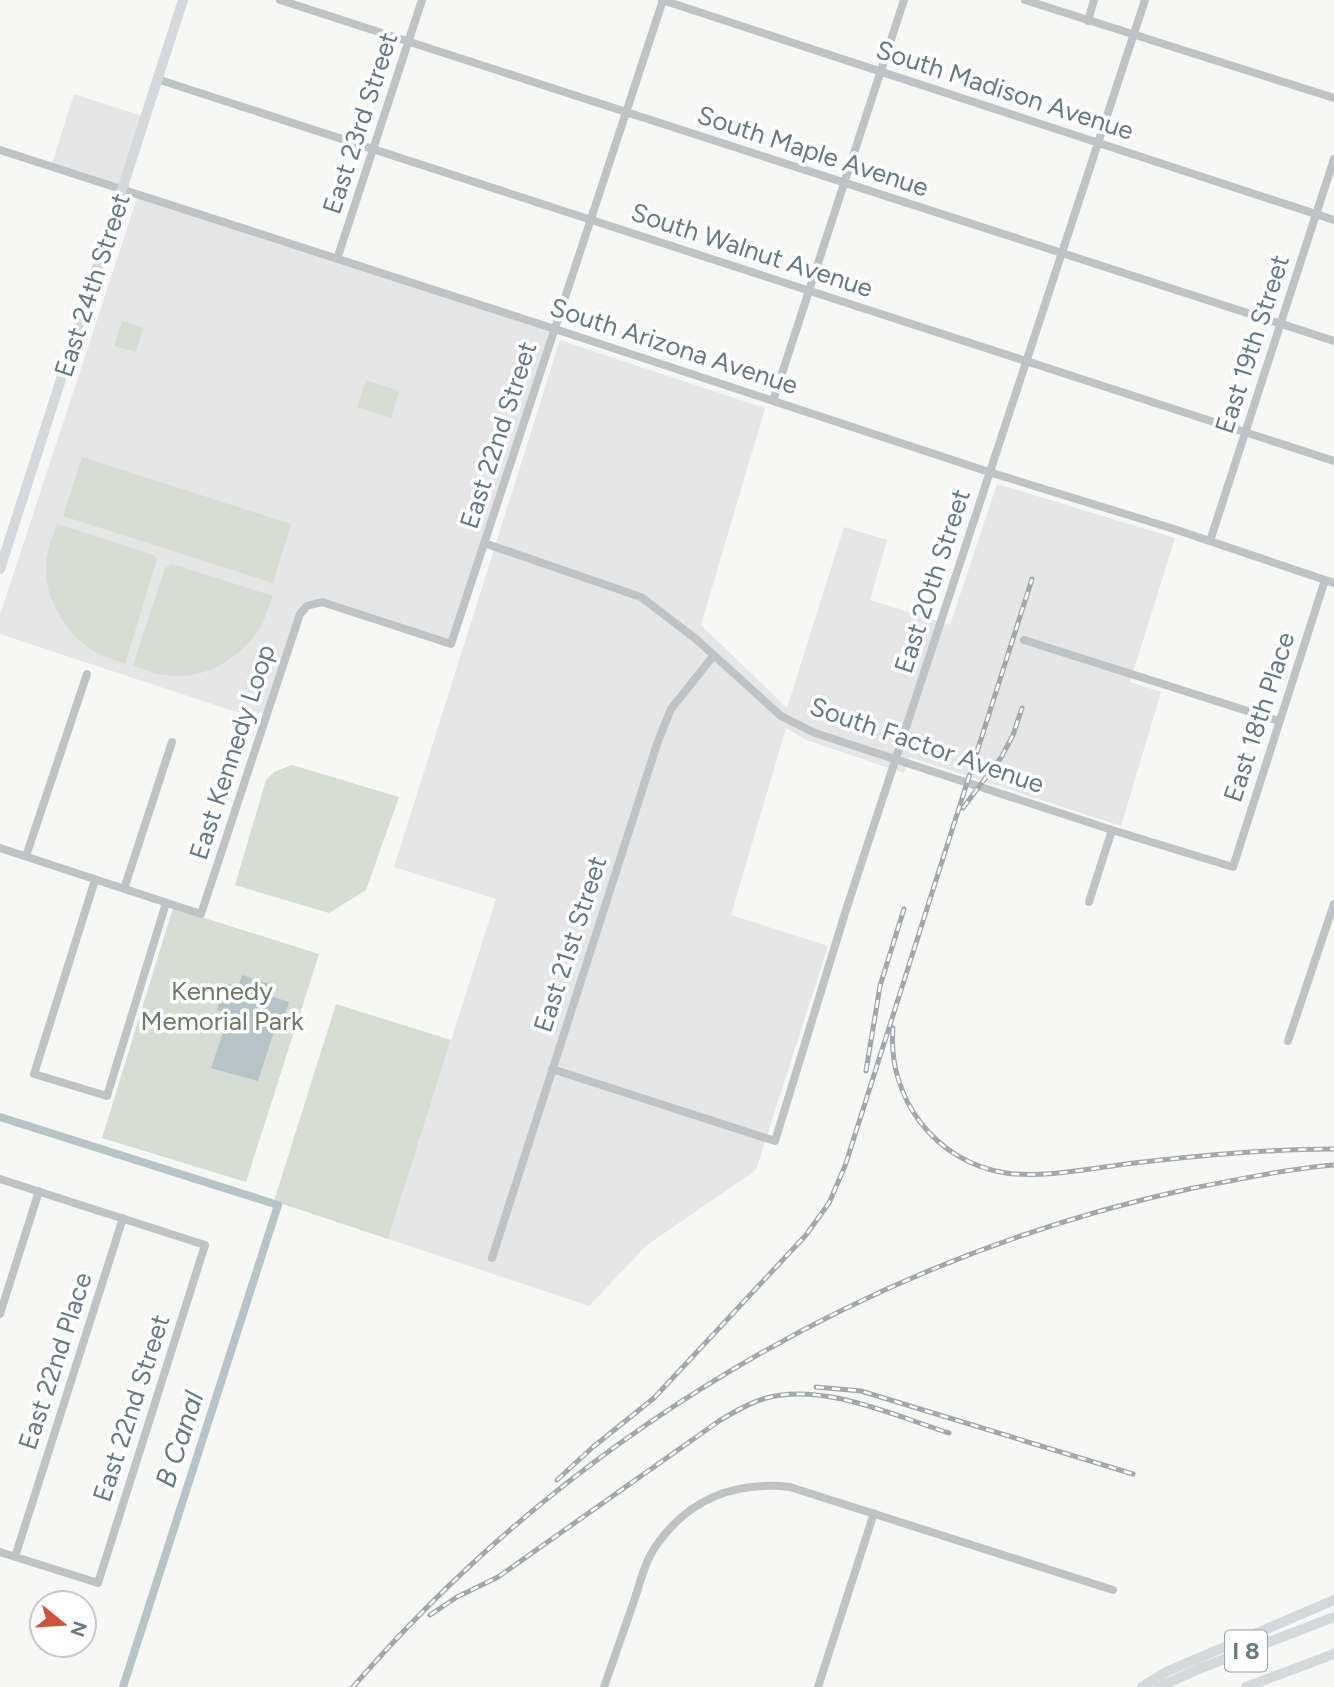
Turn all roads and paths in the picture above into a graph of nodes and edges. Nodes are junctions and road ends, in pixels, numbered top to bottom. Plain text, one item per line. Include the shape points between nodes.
1 (183, 0) edge
2 (280, 0) edge
3 (422, 0) edge
4 (663, 0) edge
5 (904, 0) edge
6 (1025, 0) edge
7 (1094, 0) edge
8 (1145, 0) edge
9 (1088, 21) junction
10 (1133, 35) junction
11 (409, 42) junction
12 (881, 71) junction
13 (157, 79) junction
14 (1334, 98) edge
15 (626, 113) junction
16 (1097, 143) junction
17 (373, 149) junction
18 (0, 150) edge
19 (1334, 159) edge
20 (845, 183) junction
21 (122, 190) junction
22 (1317, 215) junction
23 (591, 220) junction
24 (1334, 220) edge
25 (1061, 253) junction
26 (337, 259) junction
27 (810, 291) junction
28 (1281, 324) junction
29 (555, 329) junction
30 (1334, 341) edge
31 (1026, 361) junction
32 (773, 401) junction
33 (1245, 433) junction
34 (1334, 461) edge
35 (989, 472) junction
36 (1210, 541) junction
37 (484, 543) junction
38 (0, 569) edge
39 (1329, 582) edge
40 (307, 606) joint
41 (1024, 640) dead end
42 (714, 655) junction
43 (87, 674) dead end
44 (1279, 721) junction
45 (172, 742) dead end
46 (897, 759) junction
47 (1112, 830) junction
48 (0, 848) edge
49 (26, 856) junction
50 (1233, 867) joint
51 (95, 880) junction
52 (124, 889) junction
53 (1089, 902) dead end
54 (166, 903) junction
55 (1334, 904) edge
56 (1288, 1041) dead end
57 (552, 1069) junction
58 (0, 1179) edge
59 (39, 1191) junction
60 (123, 1218) junction
61 (492, 1258) dead end
62 (0, 1314) edge
63 (874, 1513) junction
64 (0, 1552) edge
65 (15, 1557) junction
66 (1113, 1590) dead end
67 (1334, 1600) edge
68 (1334, 1617) edge
69 (1334, 1654) edge
70 (605, 1687) edge
71 (818, 1687) edge
72 (1142, 1687) edge
73 (1159, 1687) edge
74 (1246, 1687) edge

1 - 13 main road, East 24th Street
2 - 11 street, South Maple Avenue
3 - 11 street, East 23rd Street
4 - 12 street, South Madison Avenue
4 - 15 street, East 22nd Street
5 - 12 street
6 - 9 street
7 - 9 street
8 - 10 street, East 20th Street
9 - 10 street
10 - 14 street
10 - 16 street, East 20th Street
11 - 15 street, South Maple Avenue
11 - 17 street, East 23rd Street
12 - 16 street, South Madison Avenue
12 - 20 street
13 - 17 street, South Walnut Avenue
13 - 21 main road, East 24th Street
15 - 20 street, South Maple Avenue
15 - 23 street, East 22nd Street
16 - 22 street, South Madison Avenue
16 - 25 street, East 20th Street
17 - 23 street, South Walnut Avenue
17 - 26 street, East 23rd Street
18 - 21 street, South Arizona Avenue
19 - 22 street, East 19th Street
20 - 25 street, South Maple Avenue
20 - 27 street
21 - 26 street, South Arizona Avenue
21 - 38 main road, East 24th Street
22 - 24 street, South Madison Avenue
22 - 28 street, East 19th Street
23 - 27 street, South Walnut Avenue
23 - 29 street, East 22nd Street
25 - 28 street, South Maple Avenue
25 - 31 street, East 20th Street
26 - 29 street, South Arizona Avenue
27 - 31 street, South Walnut Avenue
27 - 32 street
28 - 30 street, South Maple Avenue
28 - 33 street, East 19th Street
29 - 32 street, South Arizona Avenue
29 - 37 street, East 22nd Street
31 - 33 street, South Walnut Avenue
31 - 35 street, East 20th Street
32 - 35 street, South Arizona Avenue
33 - 34 street, South Walnut Avenue
33 - 36 street, East 19th Street
35 - 36 street, South Arizona Avenue
35 - 46 street, East 20th Street
36 - 39 street, South Arizona Avenue
37 - 40 street, East 22nd Street via 451,644 322,602
37 - 42 street, South Factor Avenue via 641,597
39 - 44 street, East 18th Place
40 - 54 street, East Kennedy Loop via 300,614 201,914
41 - 44 street
42 - 46 street, South Factor Avenue via 781,716 815,733
42 - 57 street, East 21st Street via 671,709 664,726
43 - 49 street
44 - 50 street, East 18th Place
45 - 52 street
46 - 47 street, South Factor Avenue
46 - 57 street, East 20th Street via 775,1141
47 - 50 street, South Factor Avenue
47 - 53 street
48 - 49 street
49 - 51 street
51 - 52 street
51 - 54 street via 34,1074 107,1096
52 - 54 street
55 - 56 street
57 - 61 street, East 21st Street
58 - 59 street
59 - 60 street
59 - 62 street
60 - 65 street, East 22nd Place
60 - 65 street, East 22nd Street via 205,1245 98,1583
63 - 66 street
63 - 70 street via 790,1487 743,1487 719,1493 678,1520 654,1548
63 - 71 street
64 - 65 street
67 - 72 highway via 1166,1672
68 - 73 highway, I 8
69 - 74 highway, I 8

